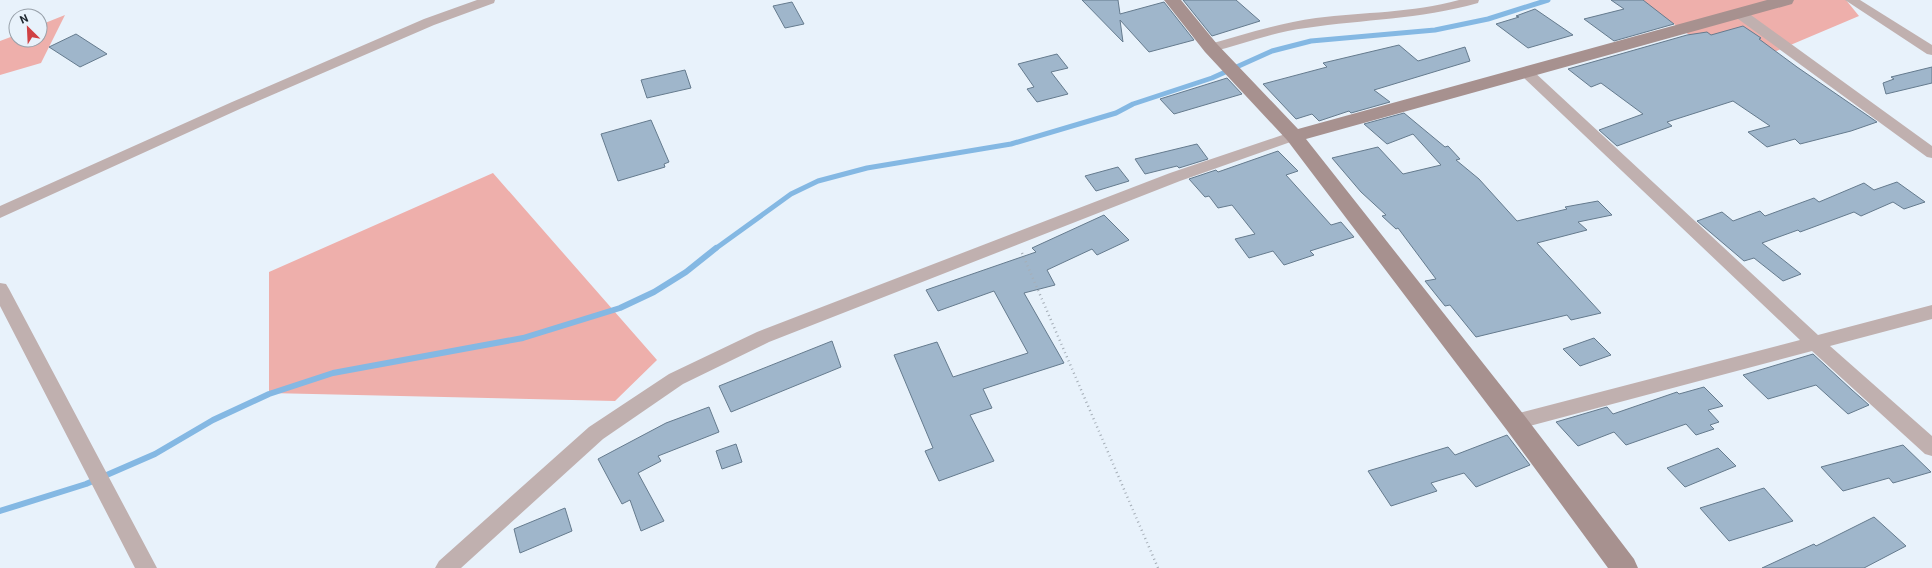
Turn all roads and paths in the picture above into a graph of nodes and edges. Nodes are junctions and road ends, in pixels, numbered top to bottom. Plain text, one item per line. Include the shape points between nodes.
1 (489, 0) edge
2 (1172, 0) edge
3 (1473, 0) edge
4 (1786, 0) edge
5 (1851, 0) edge
6 (1739, 13) junction
7 (1211, 48) junction
8 (1932, 51) edge
9 (1527, 72) junction
10 (1294, 136) junction
11 (1932, 153) edge
12 (0, 212) edge
13 (1016, 240) junction
14 (0, 289) edge
15 (1932, 312) edge
16 (1815, 343) junction
17 (1515, 422) junction
18 (1932, 448) edge
19 (146, 568) edge
20 (446, 568) edge
21 (1158, 568) edge
22 (1624, 568) edge

1 - 12 street via 430,22 237,104
2 - 7 street
3 - 7 street via 1452,7 1405,14 1285,27
4 - 6 street
5 - 8 street
6 - 9 street
6 - 11 street
7 - 10 street
9 - 10 street
9 - 16 street
10 - 13 street via 1175,177
10 - 17 street
13 - 20 street via 763,337 676,379 596,433
13 - 21 path
14 - 19 street
15 - 16 street
16 - 17 street
16 - 18 street
17 - 22 street

